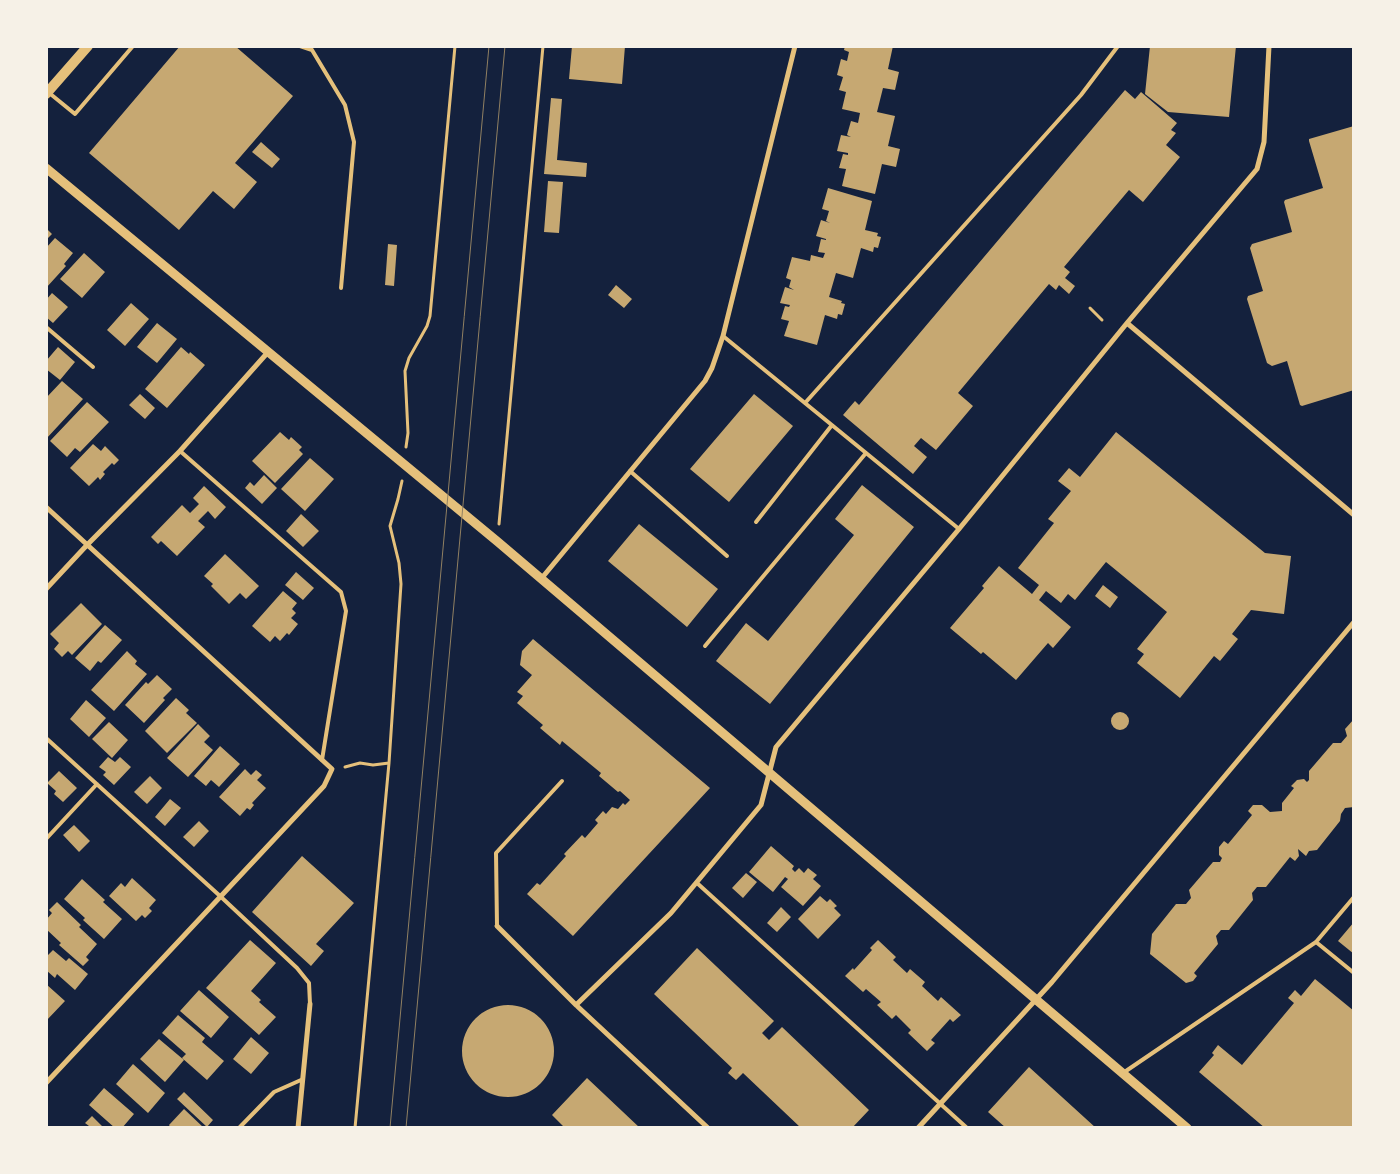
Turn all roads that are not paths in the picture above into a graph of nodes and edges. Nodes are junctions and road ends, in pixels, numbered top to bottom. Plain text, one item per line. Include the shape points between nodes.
1 (88, 46) edge
2 (133, 46) edge
3 (300, 46) edge
4 (796, 46) edge
5 (1118, 46) edge
6 (1269, 46) edge
7 (47, 93) edge
8 (46, 168) edge
9 (341, 288) dead end
10 (1127, 323) junction
11 (46, 327) edge
12 (723, 336) junction
13 (269, 351) junction
14 (93, 367) dead end
15 (805, 403) junction
16 (832, 425) junction
17 (180, 451) junction
18 (866, 453) junction
19 (630, 472) junction
20 (46, 507) edge
21 (1354, 514) edge
22 (756, 522) dead end
23 (959, 529) junction
24 (87, 545) junction
25 (727, 556) dead end
26 (541, 579) junction
27 (46, 589) edge
28 (1354, 622) edge
29 (705, 646) dead end
30 (46, 738) edge
31 (322, 760) junction
32 (769, 771) junction
33 (562, 780) dead end
34 (97, 784) junction
35 (46, 839) edge
36 (697, 883) junction
37 (220, 896) junction
38 (1354, 897) edge
39 (497, 926) joint
40 (1316, 942) junction
41 (1354, 973) edge
42 (1036, 1000) junction
43 (310, 1004) joint
44 (576, 1005) junction
45 (1123, 1074) junction
46 (301, 1080) junction
47 (46, 1083) edge
48 (942, 1104) junction
49 (239, 1128) edge
50 (298, 1128) edge
51 (708, 1128) edge
52 (918, 1128) edge
53 (967, 1128) edge
54 (1187, 1128) edge

1 - 7 main road
2 - 7 lane via 75,114
3 - 9 lane via 312,50 346,105 354,142
4 - 12 street
5 - 15 lane via 1082,95
6 - 10 street via 1264,142 1257,169
8 - 13 street
10 - 21 street
10 - 23 street
11 - 14 lane
12 - 15 lane
12 - 19 street via 705,381
13 - 17 street
13 - 26 street
15 - 16 lane
16 - 18 lane
16 - 22 lane
17 - 24 street
17 - 31 lane via 341,592 346,611
18 - 23 lane
18 - 29 lane
19 - 25 lane
19 - 26 street
20 - 24 street
23 - 32 street via 776,747
24 - 27 street
24 - 31 street
26 - 32 street
28 - 42 street
30 - 34 lane
31 - 37 street via 332,769 324,786
32 - 36 street via 761,806
32 - 42 street
33 - 39 lane via 496,853
34 - 35 lane
34 - 37 lane
36 - 44 street via 671,913
36 - 48 lane
37 - 43 lane via 297,968 309,984
37 - 47 street
38 - 40 lane
39 - 44 street
40 - 41 lane
40 - 45 lane
42 - 45 street
42 - 48 street
43 - 46 street
44 - 51 street
45 - 54 street
46 - 49 lane via 274,1092
46 - 50 street
48 - 52 street
48 - 53 lane

